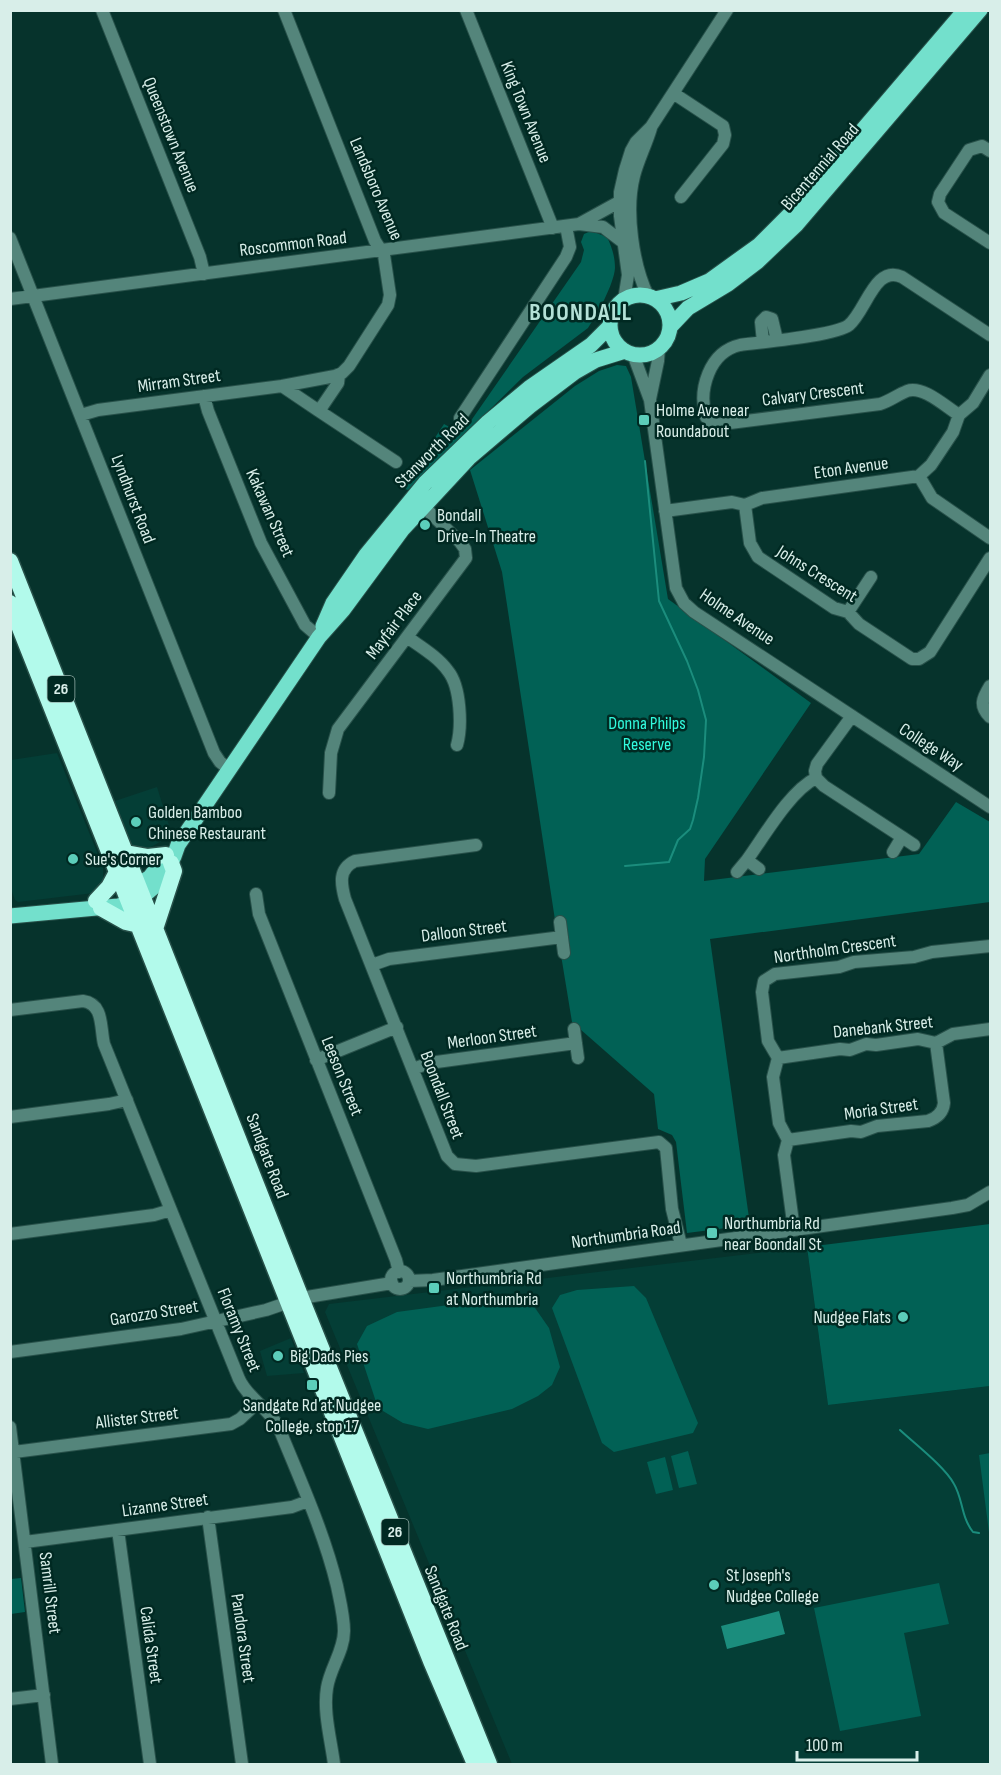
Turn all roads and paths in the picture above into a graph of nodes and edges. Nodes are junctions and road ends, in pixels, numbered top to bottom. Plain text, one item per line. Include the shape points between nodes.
1 (102, 10) edge
2 (284, 10) edge
3 (466, 10) edge
4 (727, 10) edge
5 (971, 12) edge
6 (673, 93) junction
7 (651, 127) junction
8 (990, 151) edge
9 (681, 197) dead end
10 (620, 202) junction
11 (579, 224) junction
12 (566, 226) junction
13 (552, 228) junction
14 (10, 238) edge
15 (624, 243) junction
16 (990, 243) edge
17 (381, 251) junction
18 (204, 274) junction
19 (33, 296) junction
20 (651, 298) junction
21 (10, 299) edge
22 (624, 300) junction
23 (610, 326) junction
24 (670, 327) junction
25 (990, 335) edge
26 (777, 340) junction
27 (763, 342) junction
28 (659, 347) junction
29 (629, 352) junction
30 (339, 375) junction
31 (990, 375) edge
32 (282, 386) junction
33 (204, 396) junction
34 (650, 400) junction
35 (320, 411) junction
36 (81, 415) junction
37 (959, 415) junction
38 (460, 418) dead end
39 (396, 462) dead end
40 (919, 476) junction
41 (418, 501) junction
42 (745, 505) junction
43 (665, 511) junction
44 (990, 538) edge
45 (990, 558) edge
46 (10, 561) edge
47 (871, 577) dead end
48 (10, 603) edge
49 (848, 612) junction
50 (319, 636) junction
51 (407, 637) junction
52 (990, 686) edge
53 (852, 716) junction
54 (990, 717) edge
55 (458, 746) dead end
56 (229, 769) junction
57 (816, 778) junction
58 (329, 793) dead end
59 (990, 807) edge
60 (902, 837) junction
61 (476, 845) dead end
62 (914, 845) dead end
63 (893, 852) dead end
64 (126, 853) junction
65 (172, 854) junction
66 (747, 860) junction
67 (759, 869) dead end
68 (117, 872) junction
69 (737, 872) dead end
70 (134, 894) junction
71 (256, 894) dead end
72 (99, 904) junction
73 (10, 916) edge
74 (560, 921) dead end
75 (147, 926) junction
76 (562, 937) junction
77 (990, 945) edge
78 (564, 953) dead end
79 (372, 965) junction
80 (10, 1010) edge
81 (397, 1028) junction
82 (574, 1029) dead end
83 (990, 1029) edge
84 (936, 1043) junction
85 (576, 1044) junction
86 (578, 1058) dead end
87 (778, 1058) junction
88 (316, 1060) junction
89 (413, 1069) junction
90 (127, 1100) junction
91 (10, 1117) edge
92 (788, 1140) junction
93 (989, 1193) edge
94 (171, 1210) junction
95 (794, 1230) junction
96 (10, 1234) edge
97 (681, 1245) junction
98 (399, 1272) junction
99 (409, 1281) junction
100 (392, 1283) junction
101 (295, 1300) junction
102 (216, 1321) junction
103 (10, 1352) edge
104 (257, 1402) junction
105 (10, 1427) edge
106 (14, 1452) junction
107 (308, 1501) junction
108 (208, 1517) junction
109 (117, 1530) junction
110 (25, 1542) junction
111 (44, 1695) junction
112 (10, 1699) edge
113 (52, 1764) edge
114 (150, 1764) edge
115 (242, 1764) edge
116 (334, 1764) edge
117 (475, 1764) edge
118 (489, 1764) edge

1 - 18 street, Queenstown Avenue
2 - 17 street, Landsboro Avenue
3 - 13 street, King Town Avenue
4 - 6 street
5 - 20 main road, Bicentennial Road via 766,238 709,281 681,293
5 - 24 main road, Bicentennial Road via 797,224 757,262 688,308
6 - 7 street
6 - 9 street via 723,126 725,135 723,144
7 - 10 street via 631,151
7 - 20 street via 633,177 630,210 637,266
8 - 16 street via 982,146 969,150 938,202 944,213
10 - 11 street, Roscommon Road
10 - 15 street
11 - 12 street, Roscommon Road
11 - 15 street, Roscommon Road via 603,227
12 - 13 street, Roscommon Road
12 - 38 street, Stanworth Road via 570,247 566,257
13 - 17 street, Roscommon Road
14 - 19 street, Lyndhurst Road
15 - 22 street via 628,275
17 - 18 street, Roscommon Road
17 - 30 street, Landsboro Avenue via 390,287 388,305 349,366
18 - 19 street, Roscommon Road
19 - 21 street, Roscommon Road
19 - 36 street, Lyndhurst Road
20 - 22 main road via 632,296
20 - 24 main road via 666,311
22 - 23 main road via 614,311
23 - 29 main road via 617,344
23 - 41 main road, Stanworth Road via 591,345 488,422 445,462
24 - 28 main road
25 - 26 street, Calvary Crescent via 892,274 879,281 855,318 843,328
26 - 27 street, Calvary Crescent
26 - 27 street via 772,319 766,317 761,322
27 - 37 street, Calvary Crescent via 733,346 715,363 702,394 704,414 710,423 880,404 916,390
28 - 29 main road via 642,354
28 - 34 street, Holme Avenue
29 - 34 street, Holme Avenue
29 - 41 main road, Stanworth Road via 585,365
30 - 32 street, Mirram Street
30 - 35 street
31 - 37 street via 973,403
32 - 33 street, Mirram Street
32 - 35 street
33 - 36 street, Mirram Street
33 - 50 street, Kakawan Street via 261,543 305,625
34 - 43 street, Holme Avenue
35 - 39 street
36 - 56 street, Lyndhurst Road via 214,753
37 - 40 street via 953,432
40 - 42 street, Eton Avenue via 762,498
40 - 44 street via 932,498
41 - 50 main road, Stanworth Road via 366,555 333,603
41 - 51 street, Mayfair Place via 460,542 466,558
42 - 43 street, Eton Avenue via 732,502
42 - 49 street, Johns Crescent via 750,543 758,557 834,608
43 - 53 street, Holme Avenue via 676,588 684,603
45 - 49 street, Johns Crescent via 923,657 909,657 859,624
46 - 64 highway, Sandgate Road / 26
47 - 49 street
48 - 68 highway, Sandgate Road / 26
50 - 56 main road, Stanworth Road
51 - 55 street via 451,675 461,726
51 - 58 street, Mayfair Place via 338,729 331,753
52 - 54 street via 982,702
53 - 57 street via 817,764
53 - 59 street, College Way
56 - 65 main road, Stanworth Road
57 - 60 street
57 - 66 street via 796,792
60 - 62 street
60 - 63 street
61 - 79 street, Boondall Street via 359,860 345,868 343,890
64 - 65 highway via 148,857
64 - 70 highway, Sandgate Road / 26
65 - 70 main road, Stanworth Road via 155,888
65 - 75 highway via 174,871
66 - 67 street
66 - 69 street
68 - 70 highway, Sandgate Road / 26
68 - 72 highway
70 - 72 main road
70 - 75 highway, Sandgate Road / 26
71 - 88 street, Leeson Street via 258,914
72 - 73 main road via 81,910
72 - 75 highway via 126,922
74 - 76 street
75 - 101 highway, Sandgate Road / 26
76 - 78 street
76 - 79 street, Dalloon Street via 389,959
77 - 87 street, Northholm Crescent via 769,977 762,984 762,992 769,1044
79 - 81 street, Boondall Street
80 - 90 street, Floramy Street via 90,1003 96,1008 104,1044
81 - 88 street
81 - 89 street, Boondall Street
82 - 85 street
83 - 84 street, Danebank Street via 953,1034
84 - 87 street, Danebank Street via 918,1039
84 - 92 street, Moria Street via 944,1103 936,1118
85 - 86 street
85 - 89 street, Merloon Street via 429,1063
87 - 92 street, Northholm Crescent via 773,1077 779,1124
88 - 98 street, Leeson Street
89 - 97 street, Boondall Street via 447,1156 460,1166 662,1143 666,1148 671,1203
90 - 91 street
90 - 94 street, Floramy Street
92 - 95 street, Northholm Crescent via 784,1155
93 - 95 street, Northumbria Road via 961,1207
94 - 96 street
94 - 102 street, Floramy Street
95 - 97 street, Northumbria Road
97 - 99 street, Northumbria Road
98 - 99 street via 406,1274
98 - 100 street
99 - 100 street via 402,1289
100 - 101 street
101 - 102 street, Garozzo Street
101 - 117 highway, Sandgate Road / 26
101 - 118 highway, Sandgate Road / 26
102 - 103 street, Garozzo Street
102 - 104 street, Floramy Street via 241,1384
104 - 106 street, Allister Street via 231,1424
104 - 107 street, Floramy Street via 277,1424
105 - 106 street, Samrill Street
106 - 110 street, Samrill Street
107 - 108 street, Lizanne Street via 292,1507
107 - 116 street, Floramy Street via 329,1553 343,1619 343,1644 327,1689
108 - 109 street, Lizanne Street
108 - 115 street, Pandora Street
109 - 110 street, Lizanne Street
109 - 114 street, Calida Street
110 - 111 street, Samrill Street
111 - 112 street
111 - 113 street, Samrill Street

